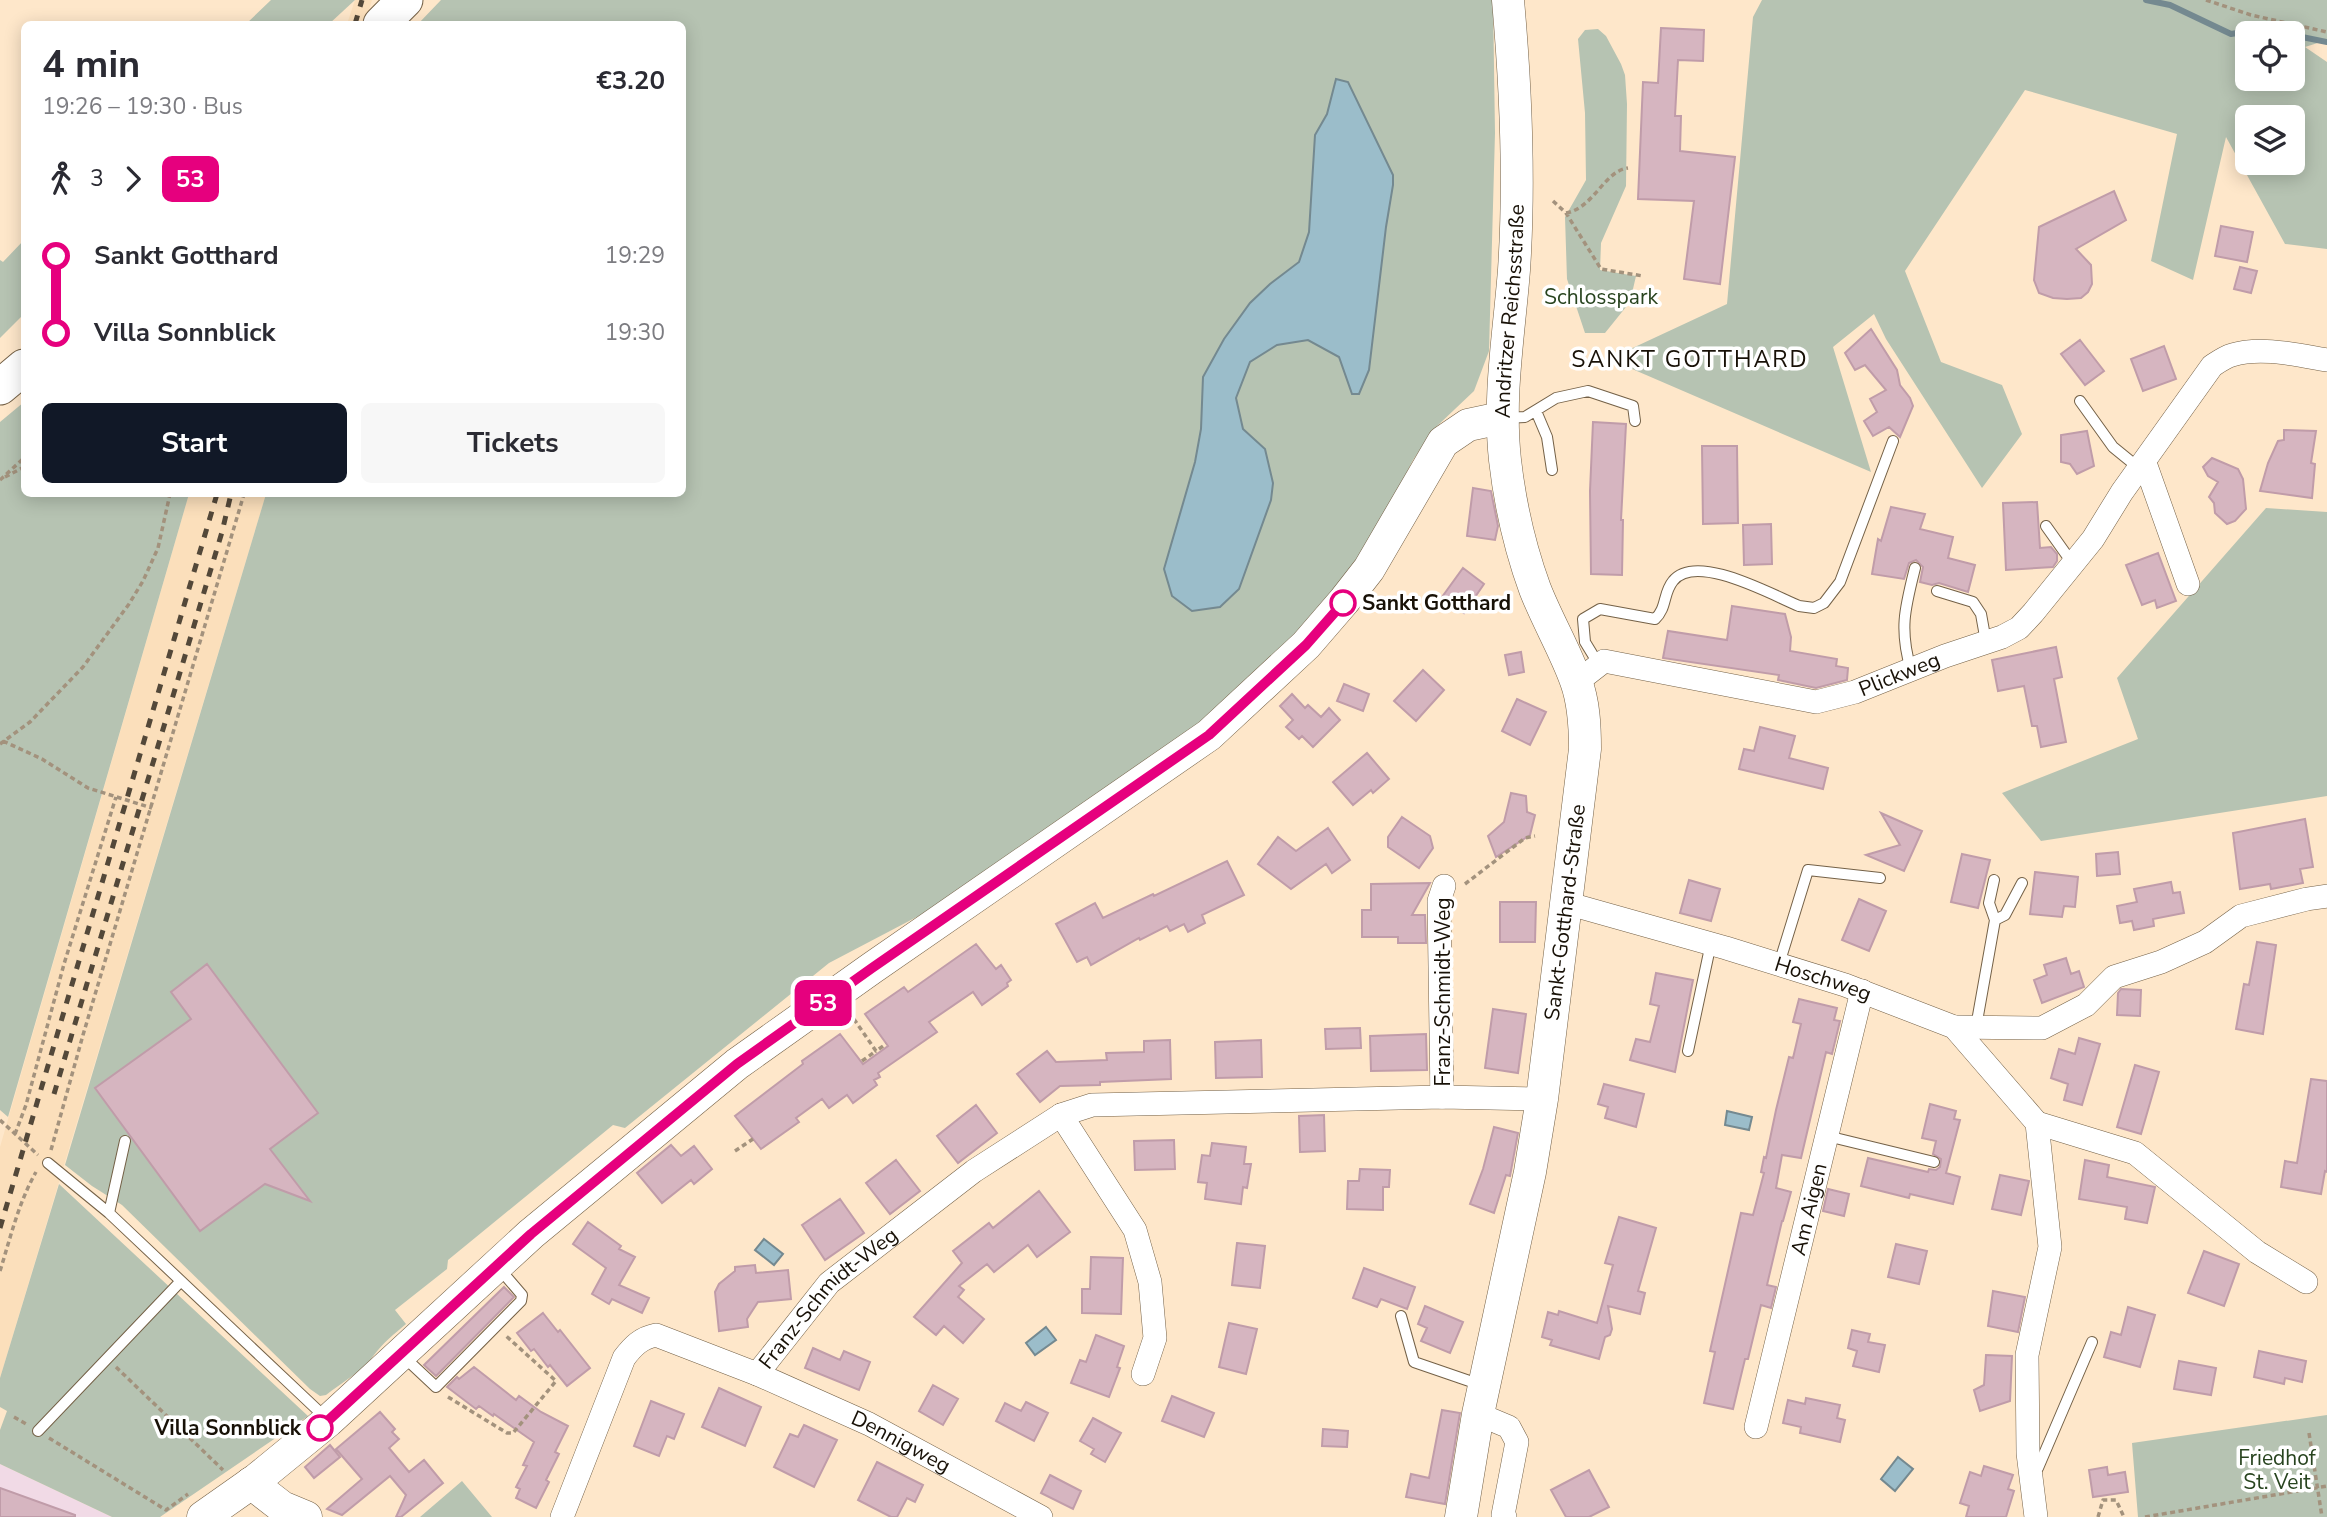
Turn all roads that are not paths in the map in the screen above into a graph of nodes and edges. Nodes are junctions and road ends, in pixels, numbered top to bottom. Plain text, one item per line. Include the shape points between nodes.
1 (405, 0) edge
2 (1508, 0) edge
3 (384, 21) edge
4 (2327, 360) edge
5 (21, 370) edge
6 (0, 387) edge
7 (2080, 401) dead end
8 (1536, 411) junction
9 (1501, 418) junction
10 (1635, 421) dead end
11 (1893, 441) dead end
12 (2143, 466) junction
13 (1552, 470) dead end
14 (2046, 526) dead end
15 (2073, 564) junction
16 (1915, 568) dead end
17 (2188, 584) dead end
18 (1937, 591) dead end
19 (1986, 642) junction
20 (1911, 670) junction
21 (1588, 673) junction
22 (1880, 878) dead end
23 (1994, 880) dead end
24 (2022, 883) dead end
25 (1444, 886) road end
26 (2327, 896) edge
27 (1566, 902) junction
28 (1995, 920) junction
29 (1711, 943) junction
30 (1779, 964) junction
31 (1862, 991) junction
32 (1965, 1027) junction
33 (1688, 1051) dead end
34 (1442, 1097) junction
35 (1542, 1099) junction
36 (1060, 1115) junction
37 (2037, 1124) junction
38 (1827, 1136) junction
39 (125, 1141) dead end
40 (1934, 1162) dead end
41 (48, 1163) road end
42 (108, 1213) junction
43 (497, 1266) junction
44 (181, 1281) junction
45 (2306, 1282) dead end
46 (1401, 1316) dead end
47 (2092, 1342) dead end
48 (402, 1354) junction
49 (757, 1374) junction
50 (1143, 1374) dead end
51 (1481, 1400) junction
52 (328, 1421) junction
53 (1756, 1427) dead end
54 (38, 1430) road end
55 (2030, 1471) junction
56 (251, 1483) junction
57 (199, 1503) edge
58 (306, 1517) edge
59 (562, 1517) edge
60 (1041, 1517) edge
61 (1461, 1517) edge
62 (1505, 1517) edge
63 (2036, 1517) edge

1 - 3 main road
2 - 9 street, Andritzer Reichsstraße via 1517,176
4 - 12 street, Plickweg via 2284,353 2230,355 2213,366
5 - 6 main road
7 - 12 lane via 2113,447
8 - 9 lane via 1525,417
8 - 10 lane via 1556,398 1588,391 1633,406
8 - 13 lane via 1547,437
9 - 21 street, Sankt-Gotthard-Straße via 1517,529 1536,592
9 - 43 street, Andritzer Reichsstraße via 1468,425 1443,442 1369,569 1344,601 1306,645 1219,727 737,1064
11 - 21 lane, Sankt-Gotthard-Straße via 1840,582 1824,603 1814,608 1799,606 1731,577 1691,570 1672,581 1662,612 1655,619 1600,610 1583,619
12 - 15 street, Plickweg
12 - 17 street
14 - 15 lane
15 - 19 street, Plickweg via 2019,628
16 - 20 lane via 1903,626
18 - 19 lane via 1973,602 1981,614
19 - 20 street, Plickweg
20 - 21 street, Plickweg via 1816,702 1604,661
21 - 27 street, Sankt-Gotthard-Straße via 1585,749
22 - 30 lane via 1808,870
23 - 28 lane via 1989,903
24 - 28 lane via 2005,915
25 - 34 street, Franz-Schmidt-Weg via 1439,901
26 - 32 street via 2241,916 2205,942 2114,977 2086,1005 2042,1028
27 - 29 street, Hoschweg
27 - 35 street, Sankt-Gotthard-Straße
28 - 32 lane
29 - 30 street, Hoschweg
29 - 33 lane
30 - 31 street, Hoschweg
31 - 32 street, Hoschweg
31 - 38 street, Am Aigen
32 - 37 street, Hoschweg
34 - 35 street, Franz-Schmidt-Weg
34 - 36 street, Franz-Schmidt-Weg via 1092,1105
35 - 51 street, Sankt-Gotthard-Straße
36 - 49 street, Franz-Schmidt-Weg via 974,1171 829,1283
36 - 50 street via 1135,1230 1150,1282 1155,1338
37 - 45 street via 2135,1153 2257,1252
37 - 55 street via 2050,1247 2026,1354
38 - 40 lane
38 - 53 street, Am Aigen
39 - 42 lane
41 - 42 lane
42 - 44 lane
43 - 48 street, Andritzer Reichsstraße
43 - 48 lane via 522,1295 521,1301 436,1387
44 - 52 lane
44 - 54 lane
46 - 51 lane via 1414,1362
47 - 55 lane via 2038,1468
48 - 52 street, Andritzer Reichsstraße
49 - 59 street, Franz-Schmidt-Weg via 656,1335 634,1345 624,1357
49 - 60 street, Dennigweg via 869,1424
51 - 61 street, Sankt-Gotthard-Straße
51 - 62 street via 1509,1427 1517,1442
52 - 56 street, Andritzer Reichsstraße
55 - 63 street
56 - 57 street, Andritzer Reichsstraße
56 - 58 street via 282,1507

